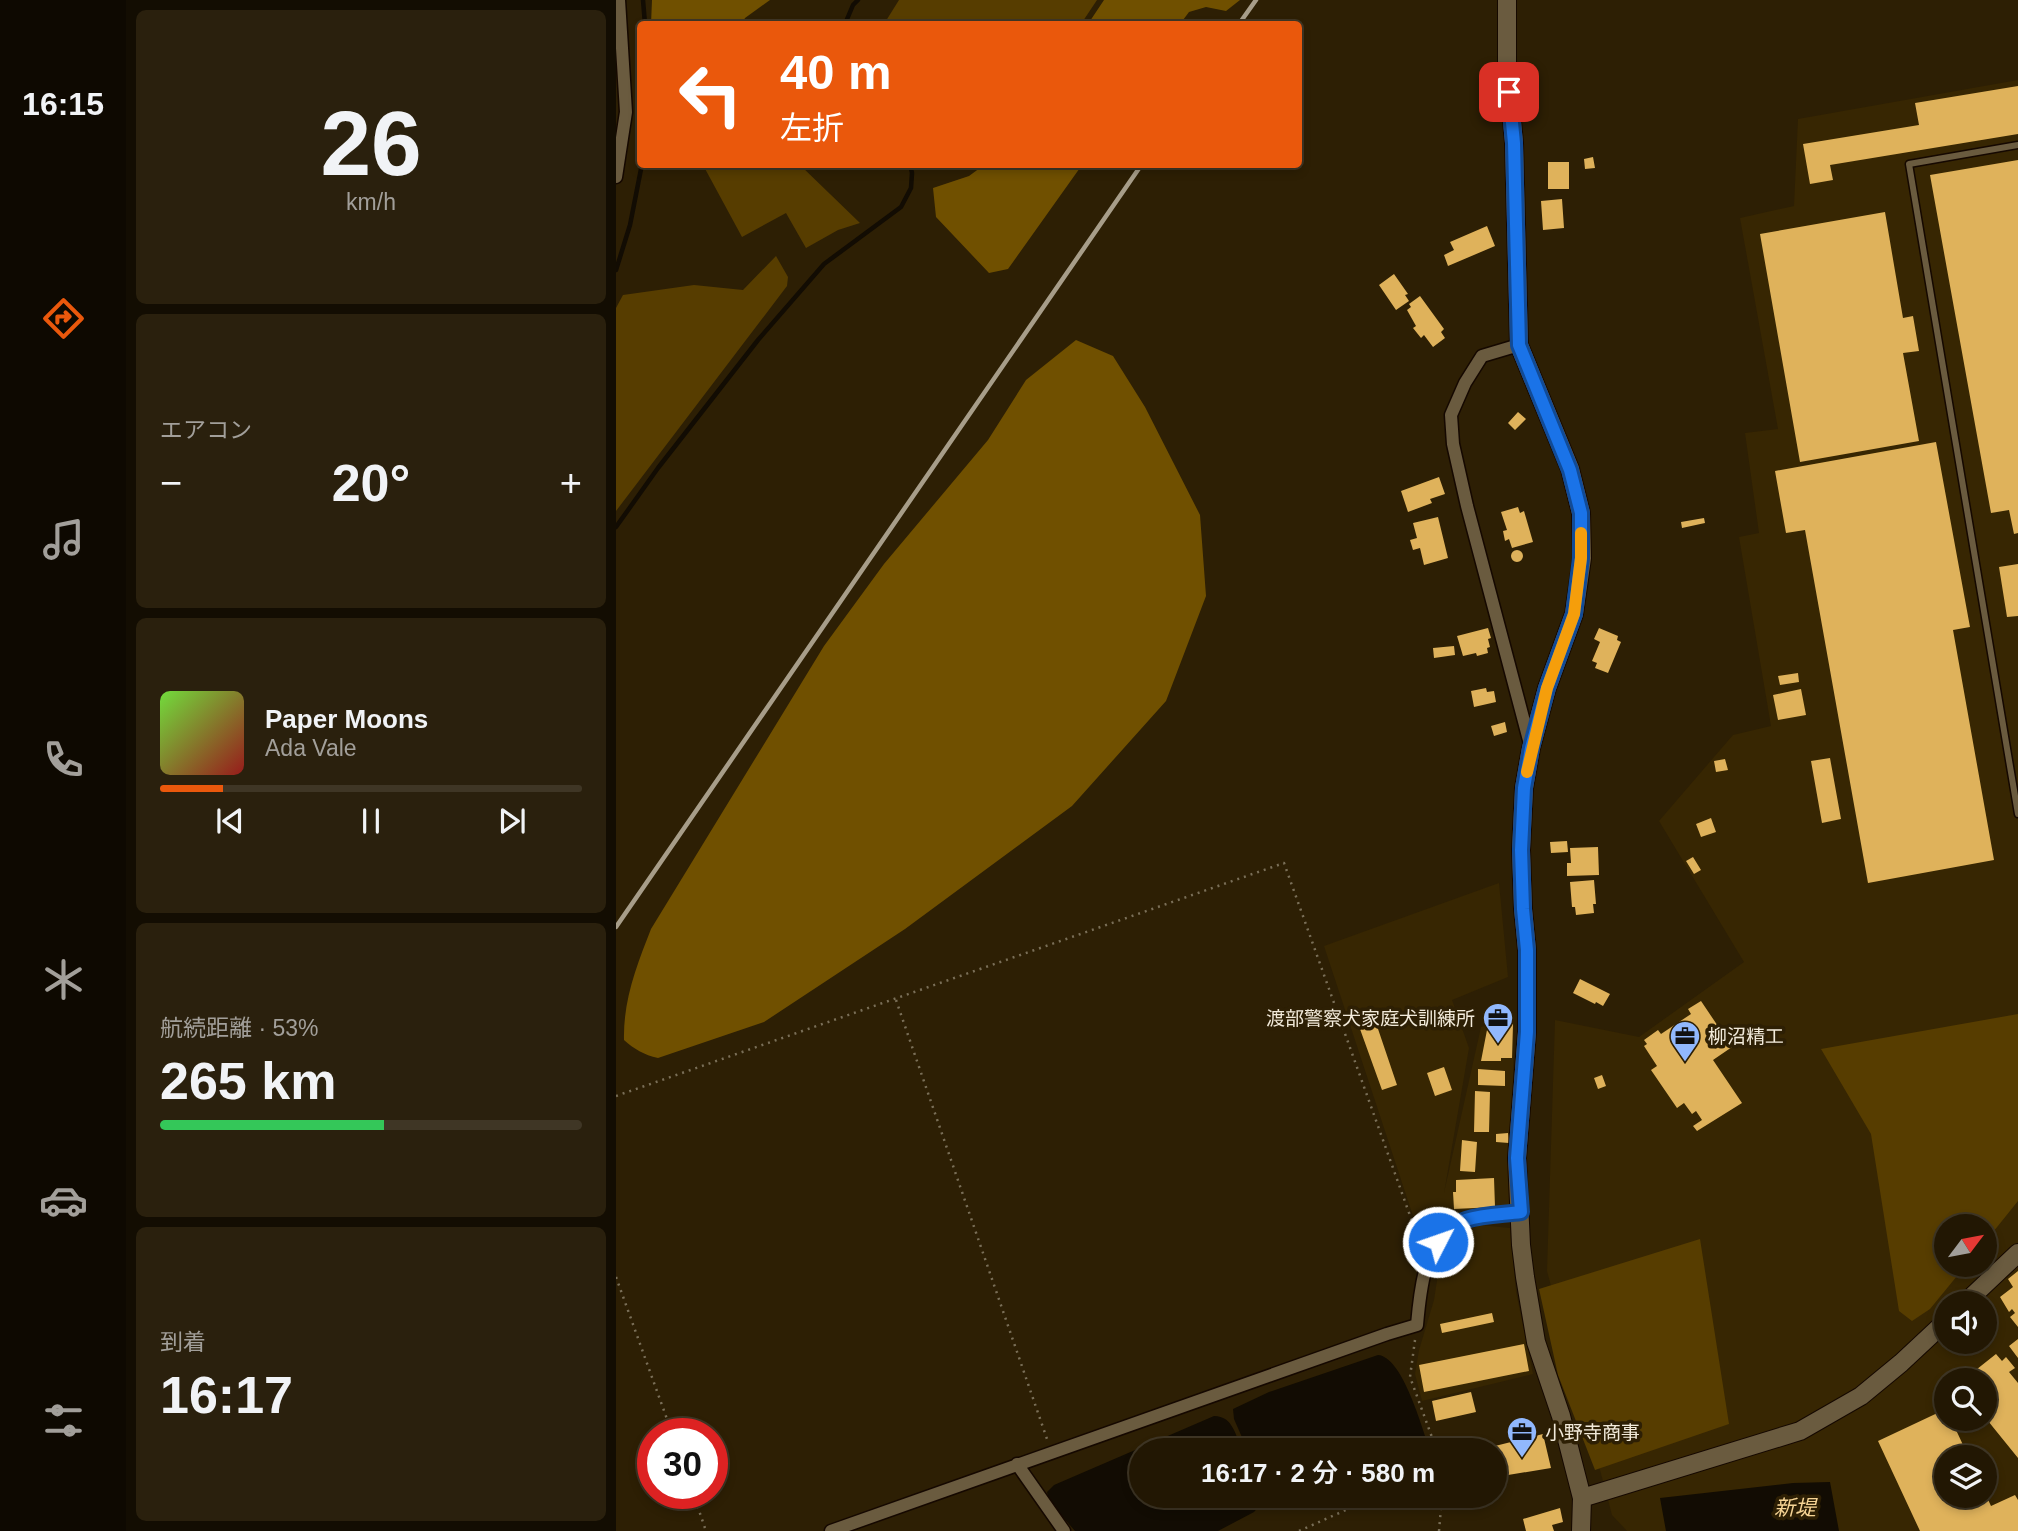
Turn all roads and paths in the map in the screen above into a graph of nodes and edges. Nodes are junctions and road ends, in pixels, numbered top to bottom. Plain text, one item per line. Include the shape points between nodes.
1 (619, 0) edge
2 (1507, 0) edge
3 (2018, 145) edge
4 (616, 177) edge
5 (1519, 345) junction
6 (1531, 748) junction
7 (2018, 814) edge
8 (896, 1000) junction
9 (616, 1096) edge
10 (1521, 1212) junction
11 (2018, 1253) edge
12 (1431, 1255) junction
13 (616, 1277) edge
14 (1978, 1291) edge
15 (1417, 1325) junction
16 (1934, 1332) edge
17 (666, 1418) edge
18 (1432, 1438) edge
19 (1052, 1452) junction
20 (1017, 1464) junction
21 (1582, 1498) junction
22 (1350, 1508) edge
23 (1441, 1508) edge
24 (698, 1509) edge
25 (706, 1531) edge
26 (831, 1531) edge
27 (1064, 1531) edge
28 (1299, 1531) edge
29 (1439, 1531) edge
30 (1581, 1531) edge

1 - 4 street via 626,112
2 - 5 street
3 - 7 lane via 1909,164
5 - 6 street via 1570,470 1581,513 1574,614
5 - 6 street via 1482,356 1451,415 1467,506
6 - 10 street via 1521,850 1527,1032 1517,1158
8 - 9 path
8 - 12 path via 1284,863 1418,1238
8 - 19 path
10 - 12 street via 1465,1219 1446,1228
10 - 21 street via 1536,1342
11 - 14 street
12 - 15 street via 1420,1289
13 - 17 path
15 - 18 path via 1410,1377
15 - 19 street
16 - 21 street via 1861,1396 1800,1431
19 - 20 street
20 - 26 street
20 - 27 street
21 - 30 street
22 - 28 path
23 - 29 path
24 - 25 path

